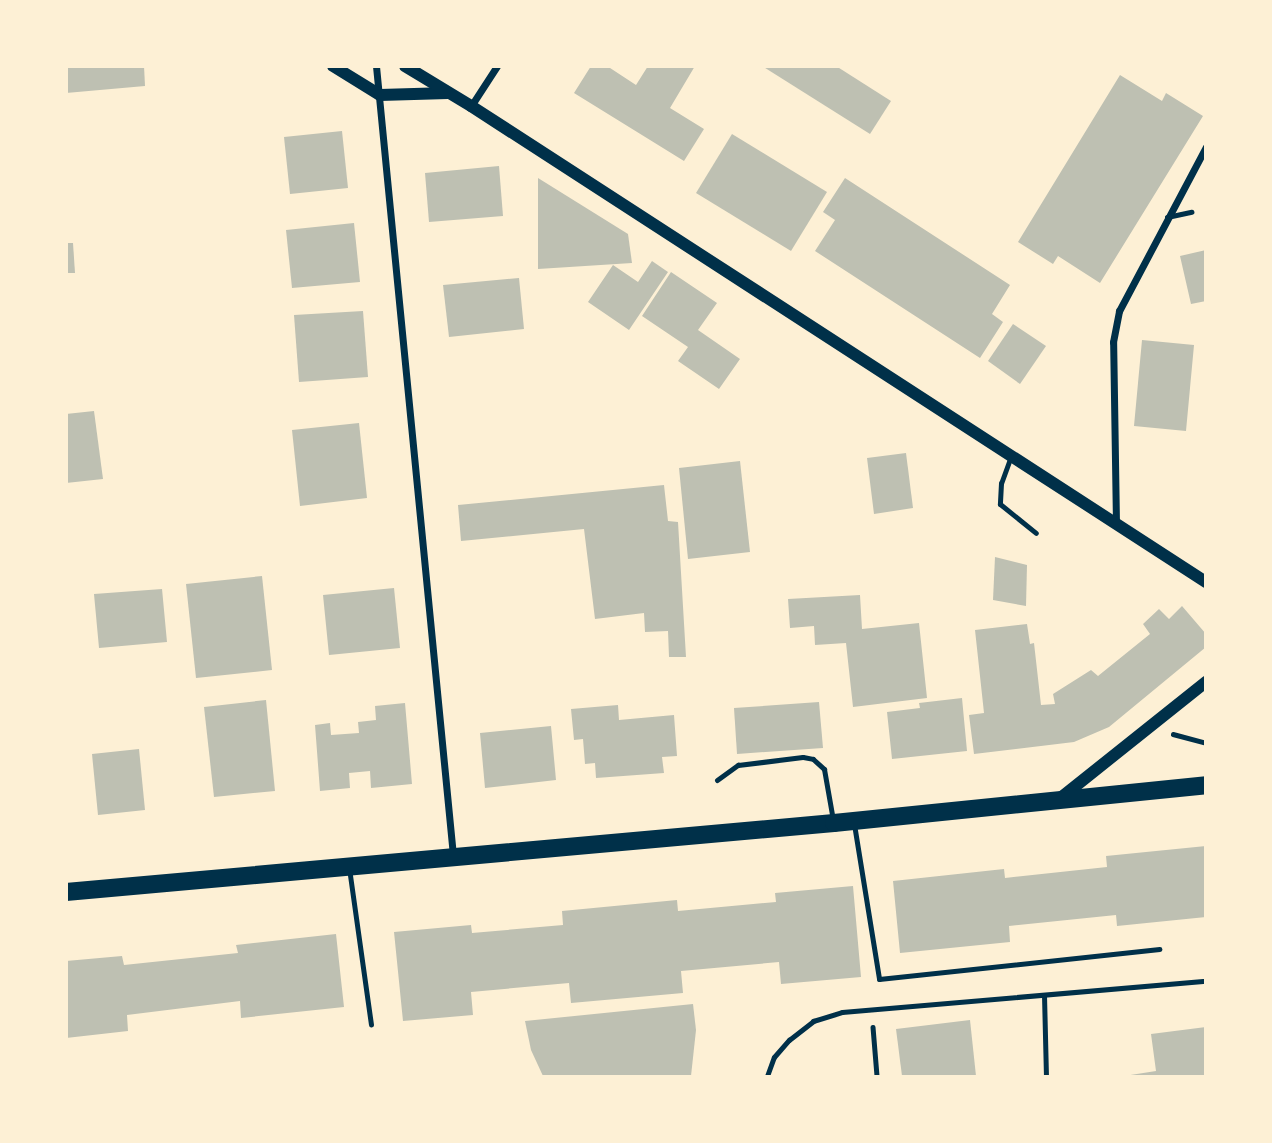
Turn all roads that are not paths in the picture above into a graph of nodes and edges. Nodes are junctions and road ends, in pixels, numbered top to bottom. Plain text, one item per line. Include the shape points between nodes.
1 (333, 66) edge
2 (376, 66) edge
3 (405, 66) edge
4 (496, 66) edge
5 (448, 93) junction
6 (380, 95) junction
7 (471, 106) junction
8 (1206, 147) edge
9 (1191, 212) dead end
10 (1167, 217) junction
11 (1011, 456) junction
12 (1116, 524) junction
13 (1037, 533) dead end
14 (1206, 582) edge
15 (1206, 682) edge
16 (716, 780) dead end
17 (1206, 785) edge
18 (1056, 802) junction
19 (854, 821) junction
20 (834, 823) junction
21 (453, 856) junction
22 (349, 865) junction
23 (66, 892) edge
24 (1159, 949) dead end
25 (1206, 981) edge
26 (1044, 995) junction
27 (371, 1024) dead end
28 (767, 1076) edge
29 (1046, 1076) edge

1 - 6 street
2 - 6 street
3 - 5 street
4 - 7 street
5 - 6 street
5 - 7 street
6 - 21 street
7 - 11 street
8 - 10 street
9 - 10 lane
10 - 12 street via 1119,311 1113,342
11 - 12 street
11 - 13 lane via 1001,483 1000,504
12 - 14 street
15 - 18 street
16 - 20 lane via 738,765 813,759 824,769
17 - 18 main road
18 - 19 main road
19 - 20 main road
19 - 24 lane via 879,979
20 - 21 main road
21 - 22 main road
22 - 23 main road
22 - 27 lane
25 - 26 lane
26 - 28 lane via 842,1012 813,1021 774,1057
26 - 29 lane

